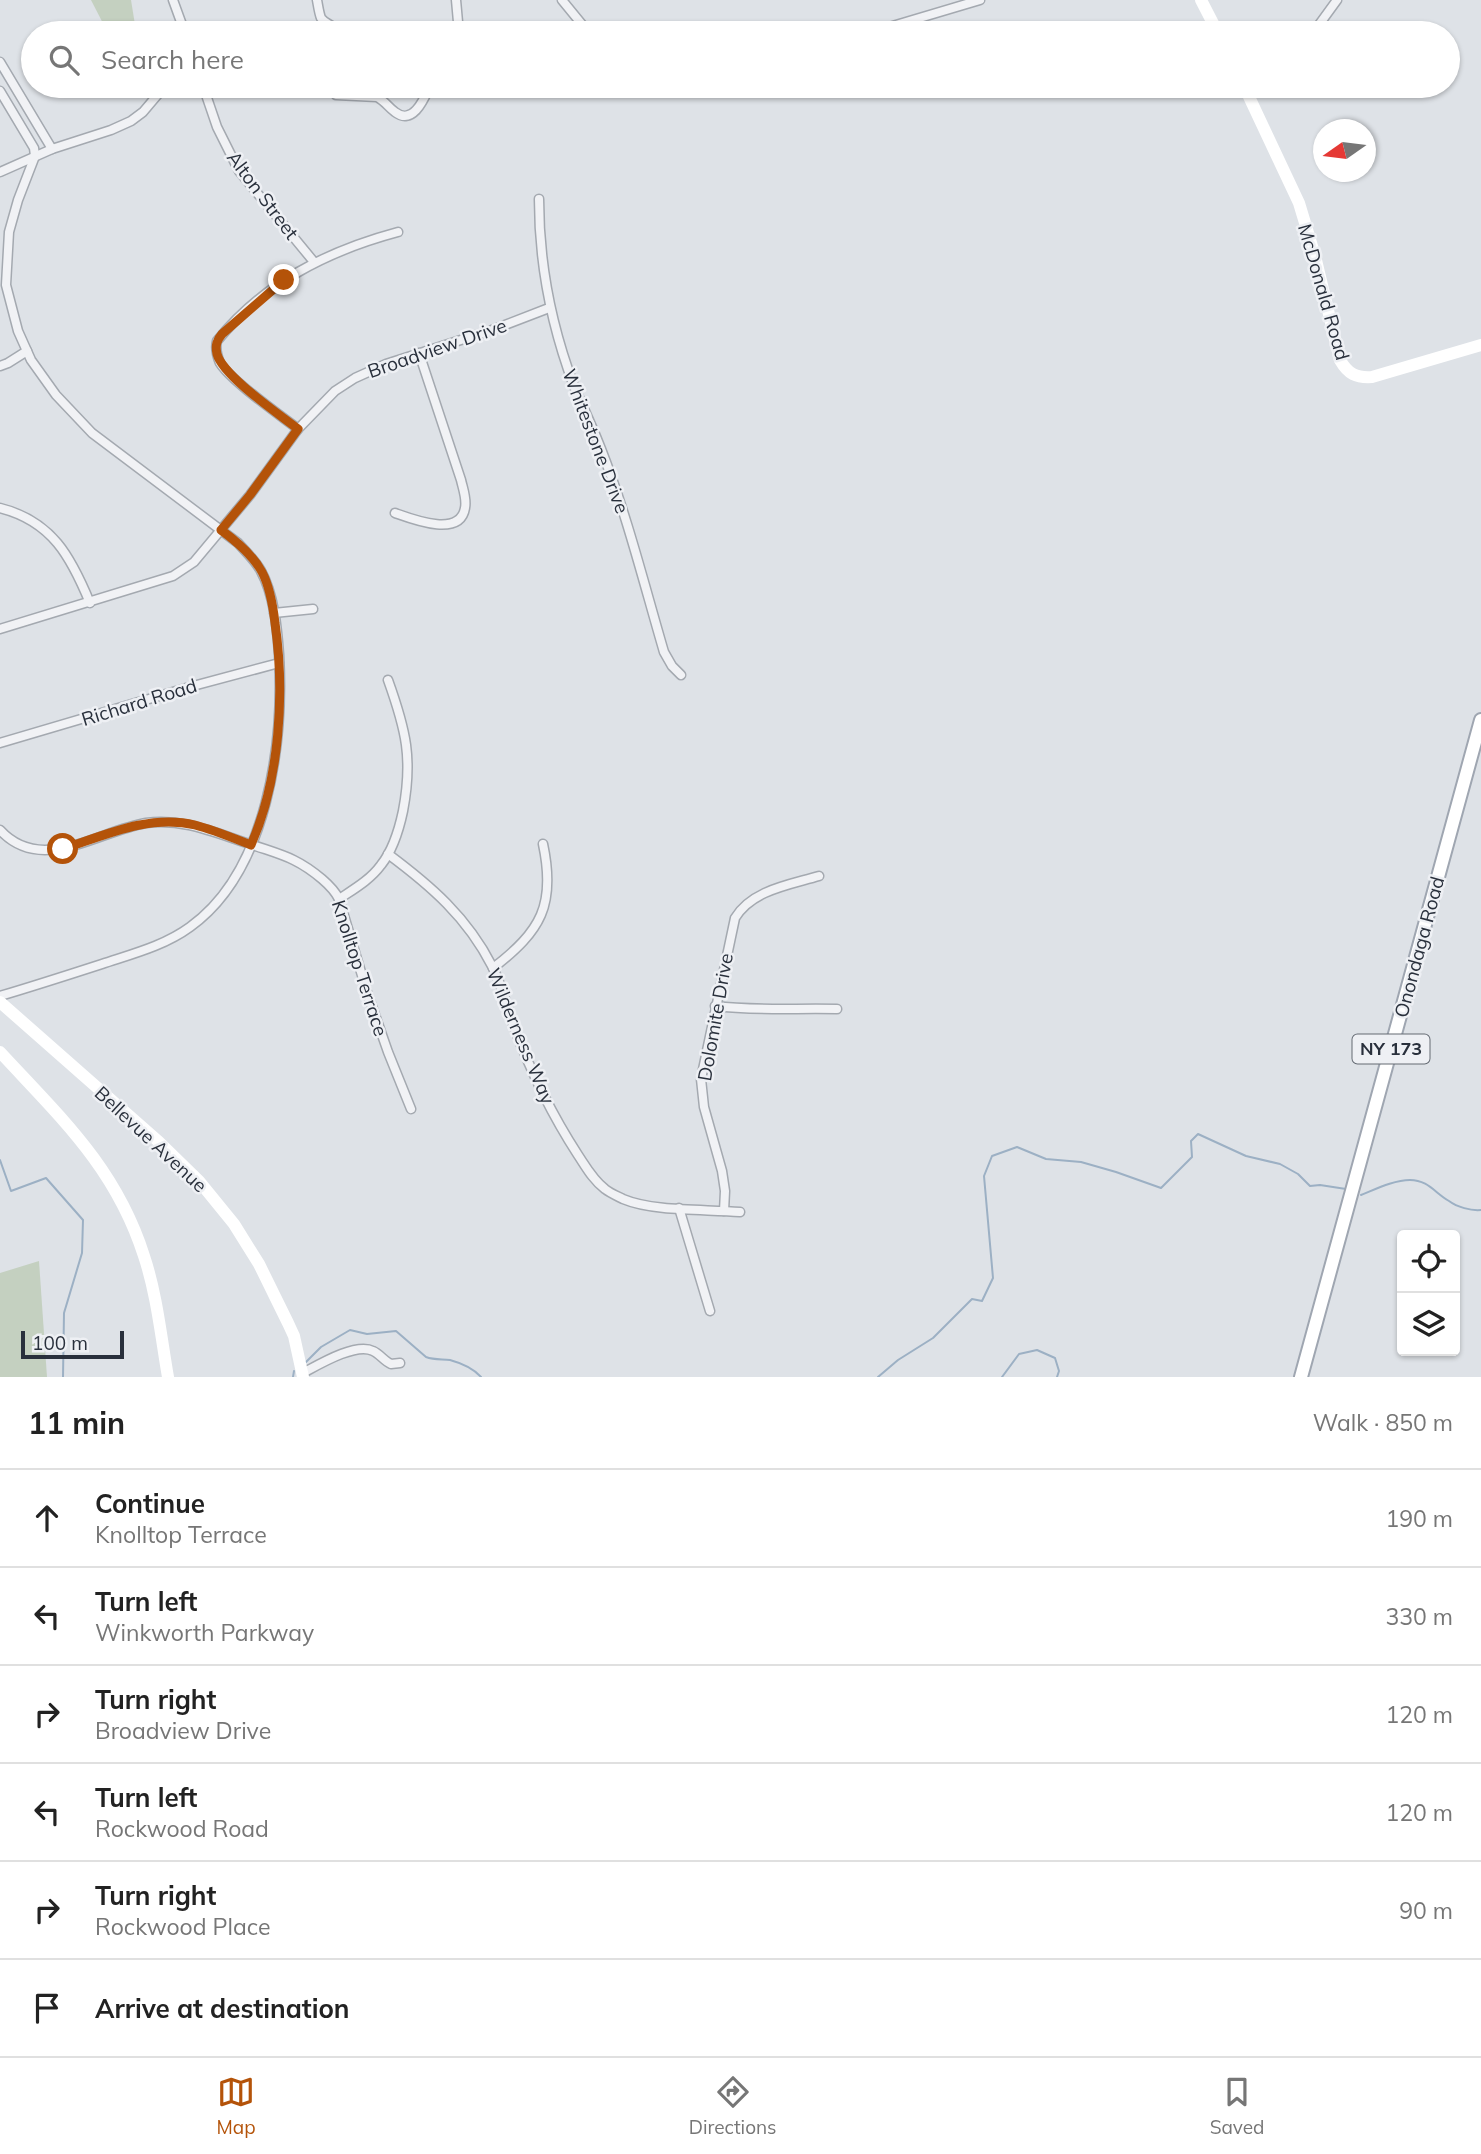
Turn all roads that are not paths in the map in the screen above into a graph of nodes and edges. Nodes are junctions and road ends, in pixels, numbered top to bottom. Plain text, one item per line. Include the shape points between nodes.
1 (173, 0) edge
2 (317, 0) edge
3 (456, 0) edge
4 (562, 0) edge
5 (980, 0) edge
6 (1201, 0) edge
7 (1337, 0) edge
8 (181, 21) edge
9 (324, 21) edge
10 (458, 21) edge
11 (579, 21) edge
12 (909, 21) edge
13 (1212, 21) edge
14 (1322, 21) edge
15 (0, 62) edge
16 (0, 91) edge
17 (21, 97) edge
18 (22, 98) edge
19 (155, 98) edge
20 (208, 98) edge
21 (379, 98) edge
22 (424, 98) edge
23 (1250, 98) edge
24 (52, 149) junction
25 (35, 156) junction
26 (0, 172) edge
27 (539, 199) dead end
28 (398, 232) dead end
29 (314, 262) junction
30 (549, 308) junction
31 (1481, 345) edge
32 (27, 351) junction
33 (419, 353) junction
34 (0, 366) edge
35 (298, 429) junction
36 (0, 508) edge
37 (395, 513) dead end
38 (221, 530) junction
39 (90, 603) junction
40 (313, 609) dead end
41 (274, 613) junction
42 (0, 629) edge
43 (279, 663) junction
44 (681, 675) dead end
45 (388, 680) dead end
46 (1481, 720) edge
47 (0, 743) edge
48 (0, 830) edge
49 (543, 844) dead end
50 (251, 845) junction
51 (388, 854) junction
52 (819, 876) dead end
53 (339, 899) junction
54 (493, 968) junction
55 (0, 996) edge
56 (0, 1002) edge
57 (715, 1006) junction
58 (837, 1009) dead end
59 (0, 1052) edge
60 (411, 1109) dead end
61 (679, 1208) junction
62 (724, 1211) junction
63 (740, 1212) dead end
64 (710, 1311) dead end
65 (400, 1363) dead end
66 (303, 1375) edge
67 (168, 1377) edge
68 (1301, 1377) edge

1 - 8 street
2 - 9 street
3 - 10 street
4 - 11 street
5 - 12 street
6 - 13 main road
7 - 14 street
15 - 17 street
16 - 25 street
18 - 24 street
19 - 24 street via 131,121
20 - 29 street, Alton Street via 239,171
21 - 22 street via 404,116 412,114
23 - 31 main road, McDonald Road via 1299,203 1340,359 1350,374 1372,377
24 - 25 street
25 - 26 street
25 - 32 street via 18,200 7,251 9,303
27 - 30 street, Whitestone Drive
28 - 29 street
29 - 35 street via 284,280 217,341 218,358 225,369
30 - 33 street, Broadview Drive
30 - 44 street, Whitestone Drive via 630,533 664,652
32 - 34 street
32 - 38 street via 56,395 92,433
33 - 35 street, Broadview Drive via 355,378 335,391
33 - 37 street via 461,480 465,511 455,523 446,525
35 - 38 street, Broadview Drive
36 - 39 street via 54,537 73,563
38 - 39 street, Broadview Drive via 194,562 173,576
38 - 41 street via 262,572
39 - 42 street, Broadview Drive
40 - 41 street
41 - 43 street
43 - 47 street, Richard Road
43 - 50 street via 278,735 264,812
45 - 51 street via 405,732 408,773 400,825
46 - 68 main road, Onondaga Road / NY 173
48 - 50 street, Knolltop Terrace via 23,846 44,851 146,823 173,822 197,825
49 - 54 street via 549,879 542,914 525,940
50 - 53 street, Knolltop Terrace via 306,866
50 - 55 street via 220,900 190,927 145,950
51 - 53 street via 370,877
51 - 54 street, Wilderness Way via 452,908
52 - 57 street, Dolomite Drive via 761,894 739,911
53 - 60 street, Knolltop Terrace via 367,992
54 - 61 street, Wilderness Way via 547,1102 593,1177 605,1189 630,1201
56 - 66 main road, Bellevue Avenue via 159,1142 234,1224 294,1336
57 - 58 street
57 - 62 street, Dolomite Drive via 702,1091 722,1171
59 - 67 main road via 80,1139 115,1188 150,1277
61 - 62 street, Wilderness Way
61 - 64 street
62 - 63 street, Wilderness Way
65 - 66 street via 391,1364 373,1351 358,1349

